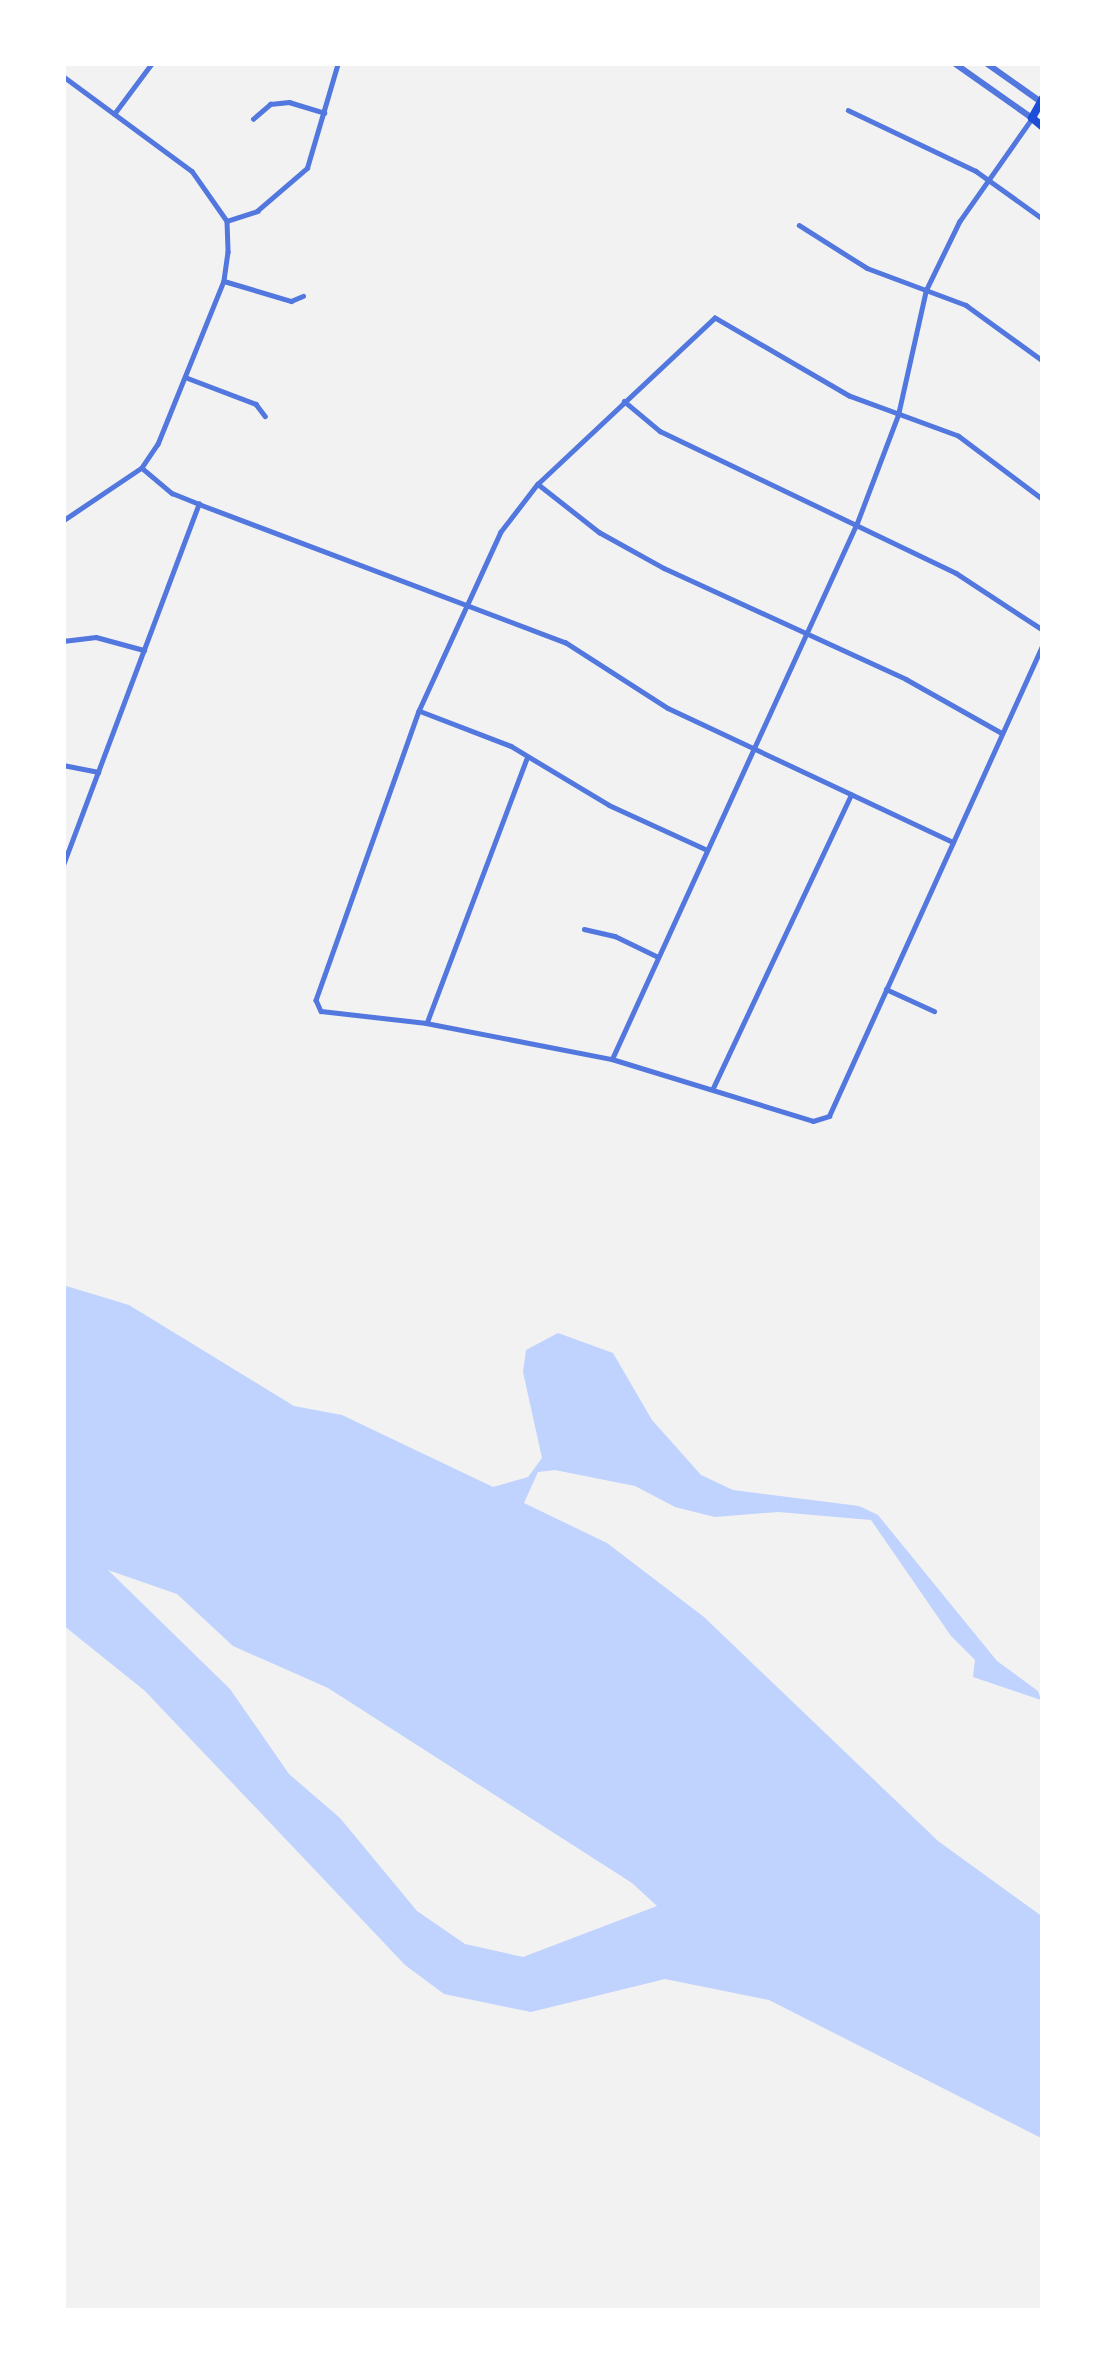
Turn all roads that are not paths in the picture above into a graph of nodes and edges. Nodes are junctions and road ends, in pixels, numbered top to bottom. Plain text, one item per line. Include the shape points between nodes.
1 (152, 63) edge
2 (338, 63) edge
3 (954, 63) edge
4 (986, 63) edge
5 (63, 76) edge
6 (1042, 101) edge
7 (848, 110) dead end
8 (324, 113) junction
9 (114, 114) junction
10 (1032, 118) junction
11 (253, 119) dead end
12 (1043, 127) edge
13 (989, 180) junction
14 (1043, 219) edge
15 (227, 221) junction
16 (799, 225) dead end
17 (224, 281) junction
18 (926, 290) junction
19 (303, 296) dead end
20 (1043, 362) edge
21 (185, 377) junction
22 (624, 401) junction
23 (898, 415) junction
24 (265, 416) dead end
25 (142, 468) junction
26 (538, 484) junction
27 (1043, 500) edge
28 (199, 504) junction
29 (63, 521) edge
30 (857, 523) junction
31 (464, 604) junction
32 (1043, 630) edge
33 (805, 634) junction
34 (63, 641) edge
35 (1043, 644) edge
36 (144, 650) junction
37 (419, 711) junction
38 (1002, 734) junction
39 (753, 748) junction
40 (527, 758) junction
41 (63, 765) edge
42 (98, 772) junction
43 (851, 795) junction
44 (953, 842) junction
45 (706, 849) junction
46 (63, 865) edge
47 (584, 929) dead end
48 (656, 956) junction
49 (886, 989) junction
50 (934, 1011) dead end
51 (426, 1024) junction
52 (612, 1059) junction
53 (712, 1088) junction

1 - 9 street
2 - 8 street
3 - 10 street
4 - 6 street
5 - 9 street
6 - 10 main road
7 - 13 street
8 - 11 street via 289,102 270,104
8 - 15 street via 307,168 256,211
9 - 15 street via 192,171
10 - 12 main road
10 - 13 street
13 - 14 street
13 - 18 street
15 - 17 street
16 - 18 street via 867,268
17 - 19 street via 291,301
17 - 21 street
18 - 20 street via 966,304
18 - 23 street
21 - 24 street via 256,404
21 - 25 street
22 - 23 street via 715,318 849,397
22 - 26 street
22 - 30 street via 660,431
23 - 27 street via 958,436
23 - 30 street
25 - 28 street
25 - 29 street
26 - 31 street via 501,532
26 - 33 street via 599,532
28 - 31 street
28 - 36 street
30 - 32 street via 956,573
30 - 33 street
31 - 37 street
31 - 39 street via 565,642 668,708
33 - 38 street
33 - 39 street
34 - 36 street via 96,637
35 - 38 street
36 - 42 street
37 - 40 street
37 - 51 street via 316,1000 321,1011
38 - 44 street
39 - 43 street
39 - 45 street
40 - 45 street
40 - 51 street
41 - 42 street
42 - 46 street
43 - 44 street
43 - 53 street
44 - 49 street
45 - 48 street
47 - 48 street
48 - 52 street
49 - 50 street
49 - 53 street via 829,1116 813,1121
51 - 52 street
52 - 53 street

